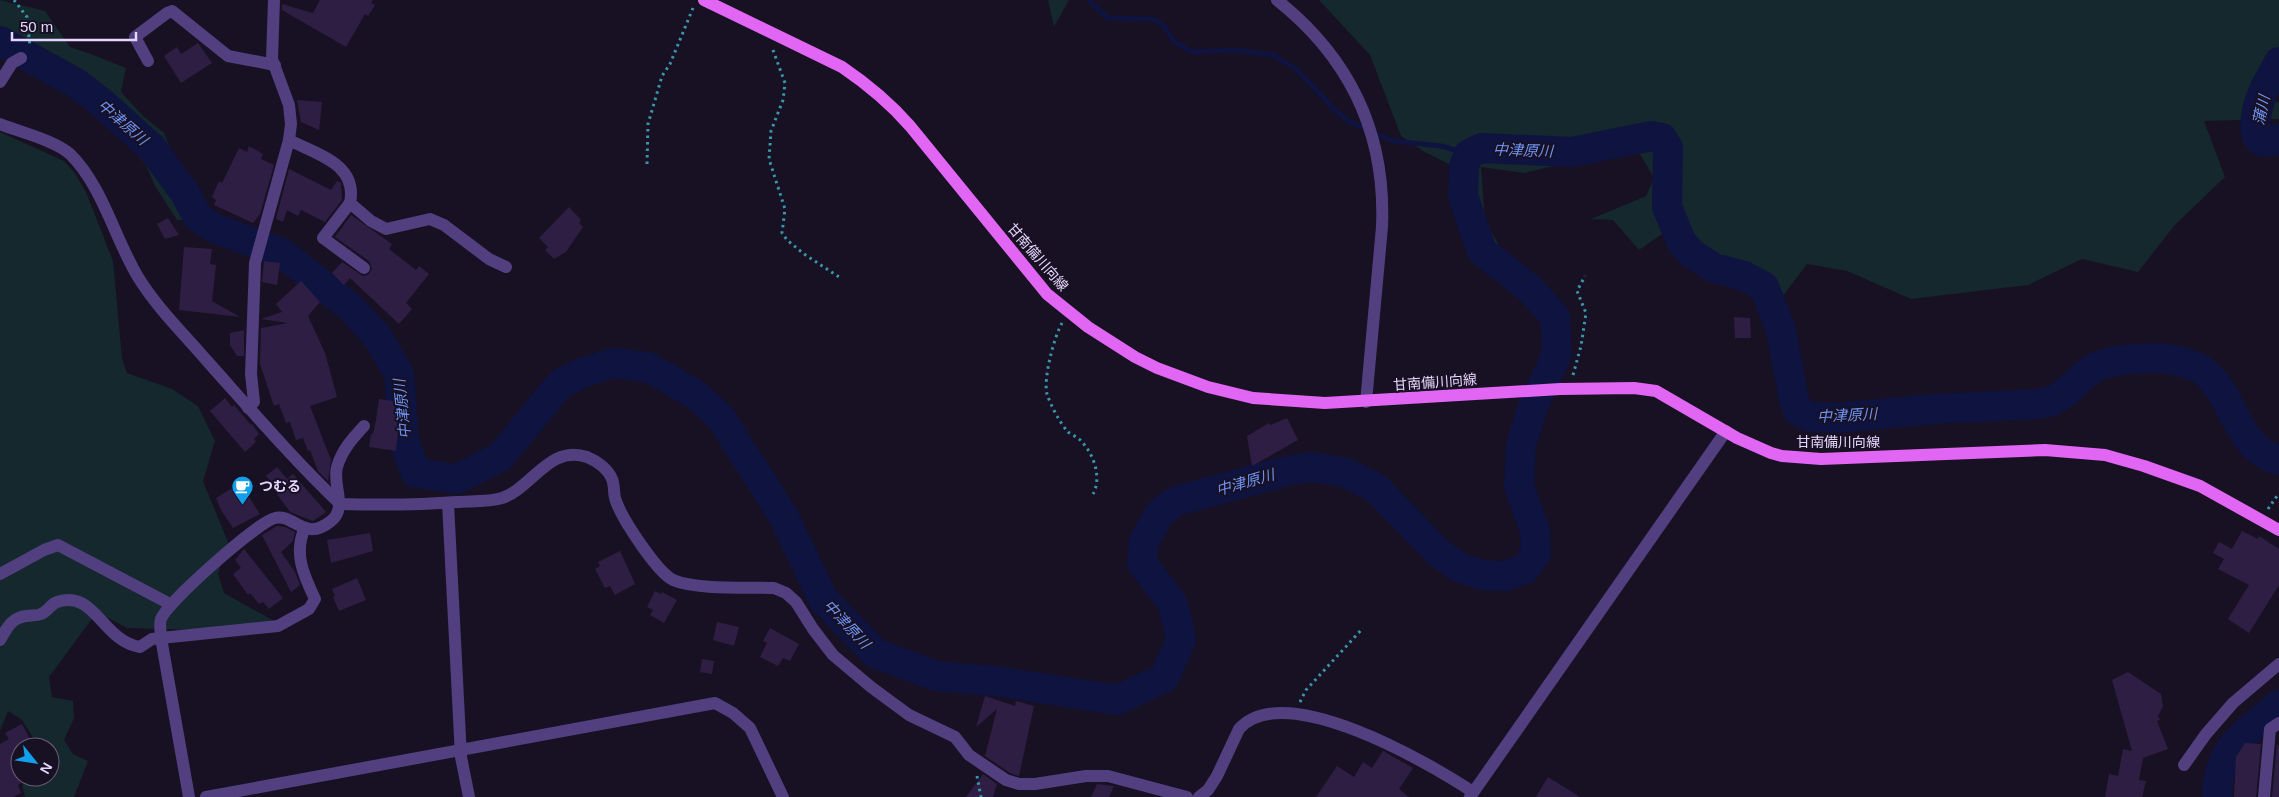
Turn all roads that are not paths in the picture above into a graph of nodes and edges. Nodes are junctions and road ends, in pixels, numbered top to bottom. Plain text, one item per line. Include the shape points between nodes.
1 (274, 0) edge
2 (1277, 0) edge
3 (699, 3) edge
4 (21, 58) dead end
5 (148, 61) dead end
6 (275, 65) junction
7 (0, 82) edge
8 (0, 124) edge
9 (289, 140) junction
10 (350, 204) junction
11 (506, 267) dead end
12 (364, 268) dead end
13 (1366, 402) junction
14 (248, 408) junction
15 (364, 426) dead end
16 (1726, 431) junction
17 (448, 503) junction
18 (340, 504) junction
19 (305, 528) junction
20 (2279, 530) edge
21 (0, 574) edge
22 (170, 604) junction
23 (161, 638) junction
24 (0, 640) edge
25 (2279, 664) edge
26 (2279, 723) edge
27 (461, 750) junction
28 (2184, 765) dead end
29 (1471, 794) edge
30 (190, 797) edge
31 (206, 797) edge
32 (469, 797) edge
33 (783, 797) edge
34 (1187, 797) edge
35 (1199, 797) edge
36 (2264, 797) edge

1 - 6 street via 272,60
2 - 13 street via 1316,34 1352,84 1378,156 1382,227
3 - 13 main road, 甘南備川向線 via 778,35 842,67 896,109 1047,294 1102,337 1157,368 1208,387 1253,398 1289,402
4 - 7 street via 12,63
5 - 6 street via 134,37 172,11 228,56
6 - 9 street via 289,105
8 - 14 street via 68,152 80,165 138,277
9 - 10 street via 336,164 349,177 353,190
9 - 14 street via 255,263 251,374 254,402
10 - 11 street via 386,229 430,219
10 - 12 street via 323,238
13 - 16 main road, 甘南備川向線 via 1615,387 1656,391
14 - 18 street
15 - 18 street via 348,443 336,469
16 - 20 main road, 甘南備川向線 via 1771,454 1800,458 2045,450 2105,456 2200,486
16 - 29 street
17 - 18 street
17 - 27 street
17 - 34 street via 503,497 555,459 569,455 586,456 602,465 612,478 624,518 657,567 671,579 686,584 774,588 786,593 796,602 833,655 909,715 955,737 969,755 1006,780 1035,784 1108,776
18 - 19 street via 339,512 325,526 311,530
19 - 22 street via 281,517 269,520
19 - 23 street via 298,552 304,576 315,599 309,609 278,626
21 - 22 street via 58,545
22 - 23 street via 161,619
23 - 24 street via 152,639 140,647 130,645 115,636 86,604 76,600 57,602 42,614 16,617
23 - 30 street
25 - 28 street via 2233,703
26 - 36 street via 2270,728
27 - 31 street
27 - 32 street
27 - 33 street via 715,702 750,728
29 - 35 street via 1411,755 1364,733 1324,719 1290,714 1256,716 1247,720 1208,790

